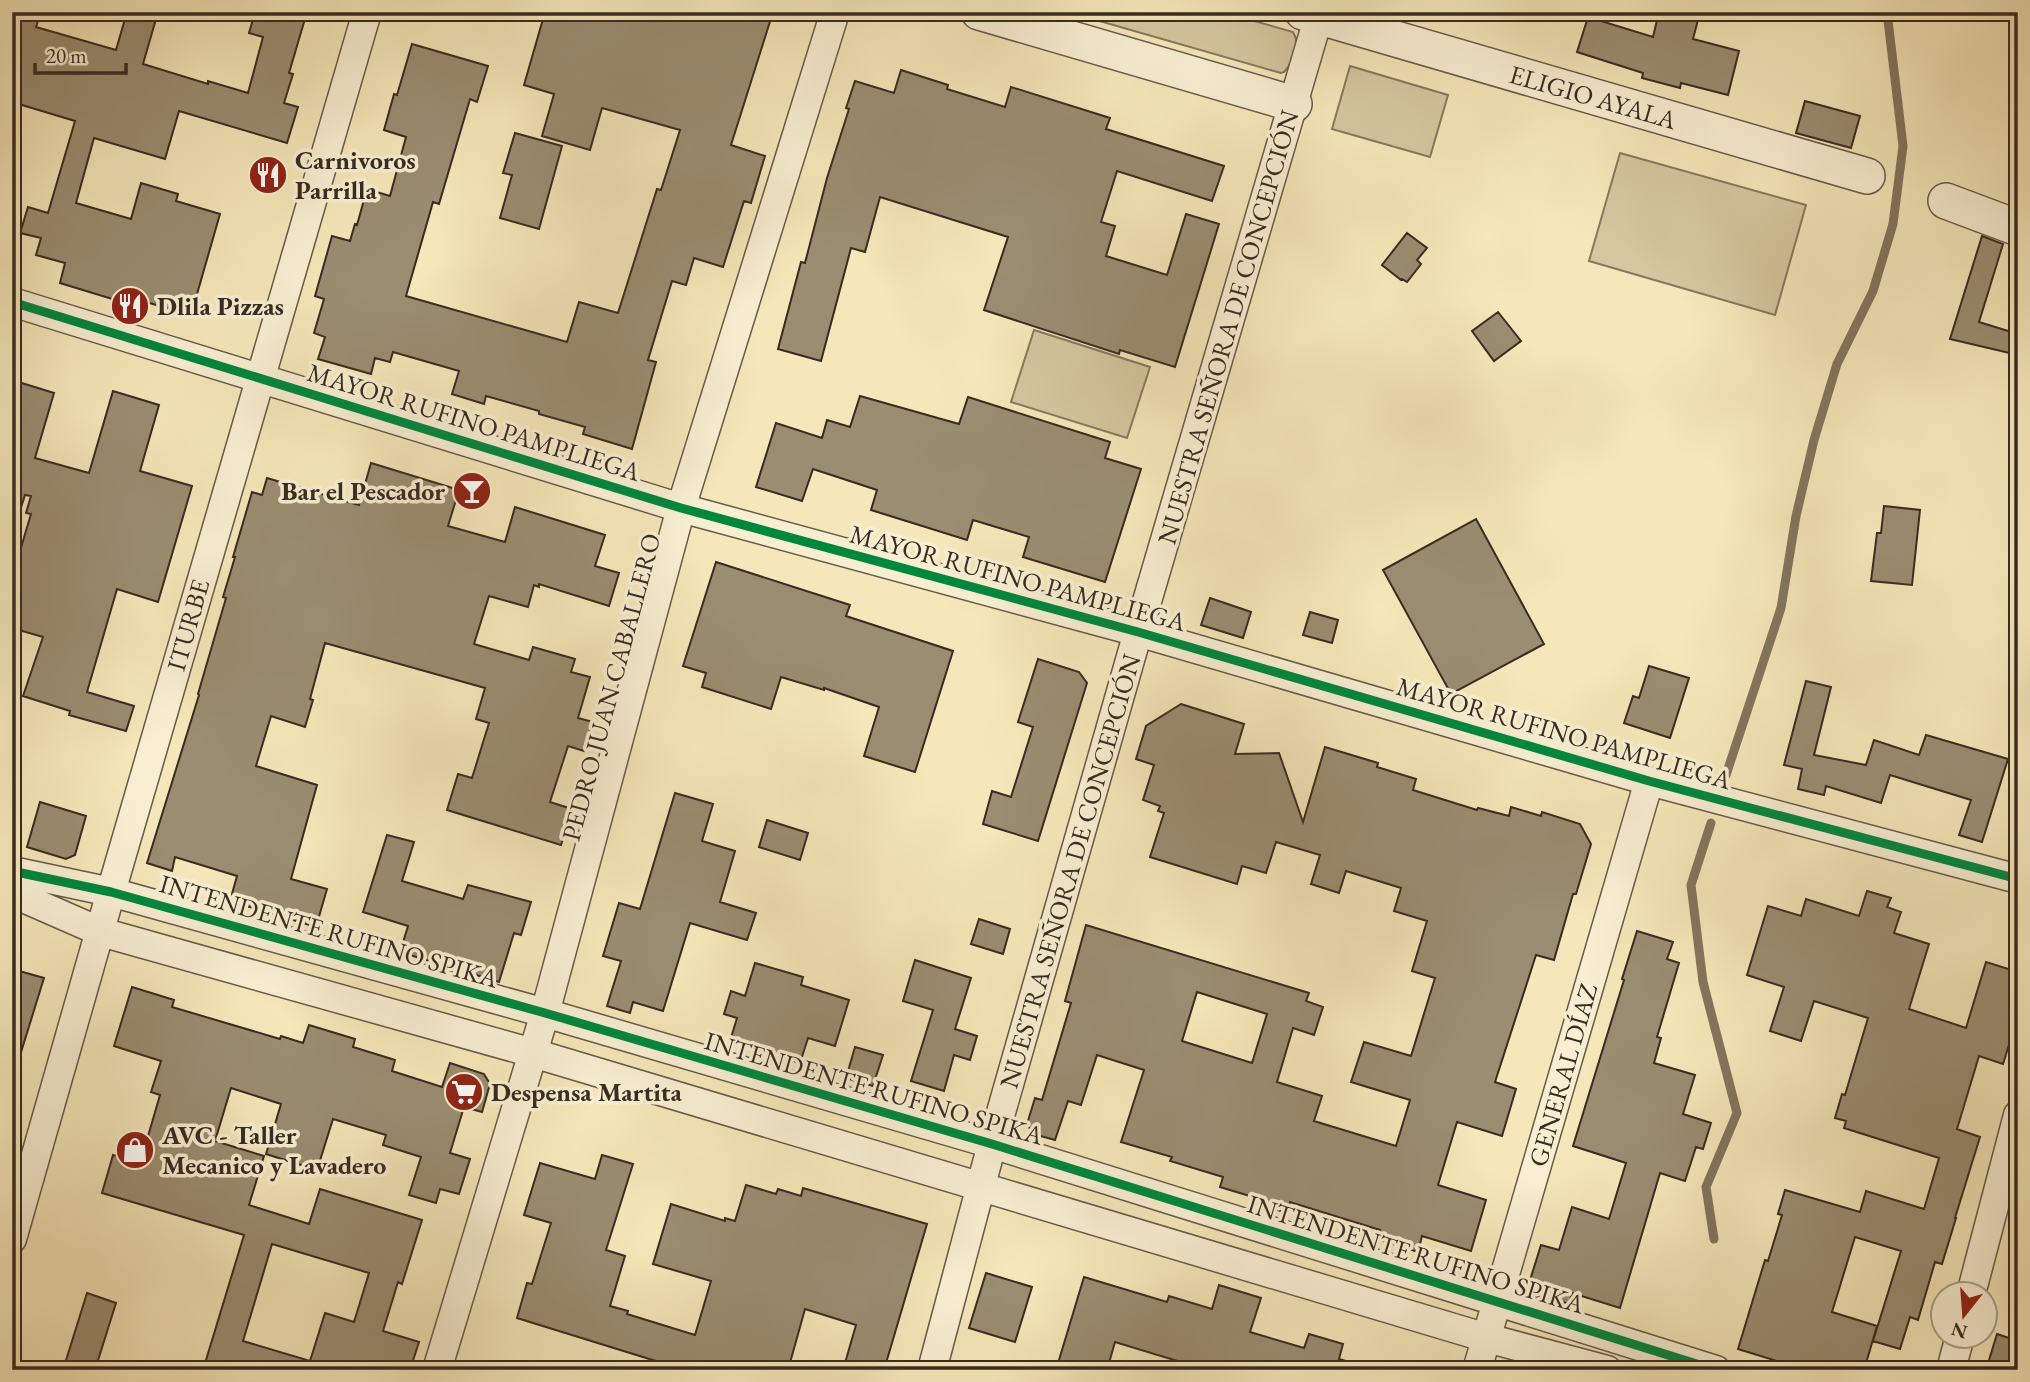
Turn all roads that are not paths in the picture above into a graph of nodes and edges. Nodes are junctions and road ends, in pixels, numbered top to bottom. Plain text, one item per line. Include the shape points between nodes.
1 (367, 12) edge
2 (835, 12) edge
3 (979, 12) edge
4 (1314, 14) edge
5 (1294, 104) junction
6 (1867, 176) dead end
7 (1946, 201) dead end
8 (2018, 228) edge
9 (12, 302) edge
10 (260, 378) junction
11 (681, 508) junction
12 (1138, 632) junction
13 (1649, 781) junction
14 (12, 872) edge
15 (2018, 879) edge
16 (111, 892) junction
17 (12, 893) edge
18 (101, 932) junction
19 (545, 1013) junction
20 (533, 1053) junction
21 (2018, 1115) edge
22 (992, 1144) junction
23 (981, 1186) junction
24 (12, 1239) edge
25 (1975, 1280) edge
26 (1497, 1301) junction
27 (1487, 1338) junction
28 (1956, 1350) edge
29 (436, 1370) edge
30 (932, 1370) edge
31 (1478, 1370) edge
32 (1607, 1370) edge
33 (1716, 1370) edge
34 (1951, 1370) edge

1 - 10 street, ITURBE
2 - 11 street, PEDRO JUAN CABALLERO
3 - 5 street
4 - 5 street, NUESTRA SEÑORA DE CONCEPCIÓN
4 - 6 street, ELIGIO AYALA
5 - 12 street, NUESTRA SEÑORA DE CONCEPCIÓN
7 - 8 street
9 - 10 street, MAYOR RUFINO PAMPLIEGA
10 - 11 street, MAYOR RUFINO PAMPLIEGA
10 - 16 street, ITURBE
11 - 12 street, MAYOR RUFINO PAMPLIEGA
11 - 19 street, PEDRO JUAN CABALLERO
12 - 13 street, MAYOR RUFINO PAMPLIEGA
12 - 22 street, NUESTRA SEÑORA DE CONCEPCIÓN
13 - 15 street, MAYOR RUFINO PAMPLIEGA
13 - 26 street, GENERAL DÍAZ
14 - 16 street, INTENDENTE RUFINO SPIKA
16 - 18 street, ITURBE
16 - 19 street, INTENDENTE RUFINO SPIKA
17 - 18 street
18 - 20 street
18 - 24 street, ITURBE
19 - 20 street, PEDRO JUAN CABALLERO
19 - 22 street, INTENDENTE RUFINO SPIKA
20 - 23 street
20 - 29 street, PEDRO JUAN CABALLERO
21 - 25 street
22 - 23 street, NUESTRA SEÑORA DE CONCEPCIÓN
22 - 26 street, INTENDENTE RUFINO SPIKA
23 - 27 street
23 - 30 street, NUESTRA SEÑORA DE CONCEPCIÓN
26 - 27 street, GENERAL DÍAZ
26 - 33 street, INTENDENTE RUFINO SPIKA
27 - 31 street, GENERAL DÍAZ
27 - 32 street
28 - 34 street

